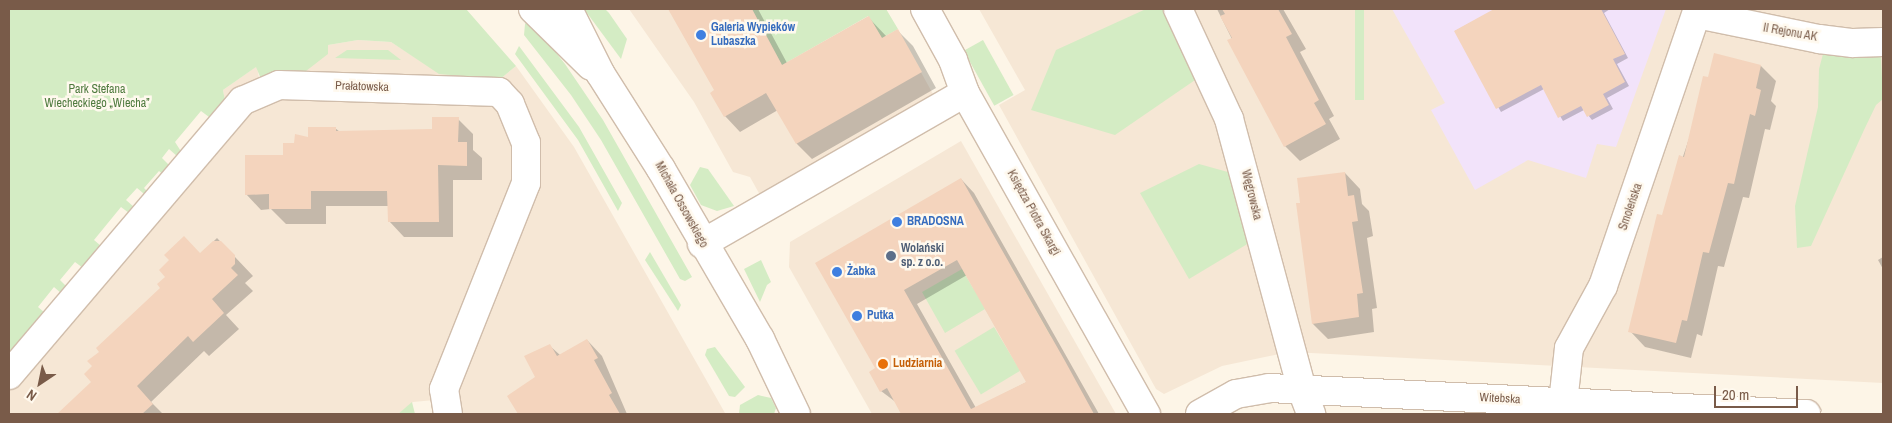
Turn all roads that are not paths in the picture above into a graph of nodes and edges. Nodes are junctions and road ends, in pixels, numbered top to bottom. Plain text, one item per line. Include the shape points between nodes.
1 (533, 9) edge
2 (568, 9) edge
3 (925, 9) edge
4 (1178, 9) edge
5 (1698, 11) edge
6 (1883, 42) edge
7 (600, 73) junction
8 (965, 93) junction
9 (702, 244) junction
10 (760, 339) junction
11 (9, 375) edge
12 (1306, 402) edge
13 (1574, 407) edge
14 (448, 414) edge
15 (796, 414) edge
16 (812, 414) edge
17 (1146, 414) edge
18 (1200, 414) edge
19 (1806, 414) edge

1 - 7 street, Michała Ossowskiego
2 - 7 street, Michała Ossowskiego
3 - 8 street, Księdza Piotra Skargi via 953,60
4 - 12 street, Węgrowska via 1229,119
5 - 6 street, II Rejonu AK via 1819,39
5 - 13 street, Smoleńska via 1603,286 1569,348
7 - 9 street, Michała Ossowskiego via 661,169
8 - 9 street
8 - 17 street, Księdza Piotra Skargi
9 - 10 street, Michała Ossowskiego
10 - 15 street, Michała Ossowskiego
10 - 16 street, Michała Ossowskiego via 779,360
11 - 14 street, Prałatowska via 242,101 279,85 499,92 510,104 526,144 526,183 444,389
12 - 13 street, Witebska
12 - 18 street, Witebska via 1248,390
13 - 19 street, Witebska

